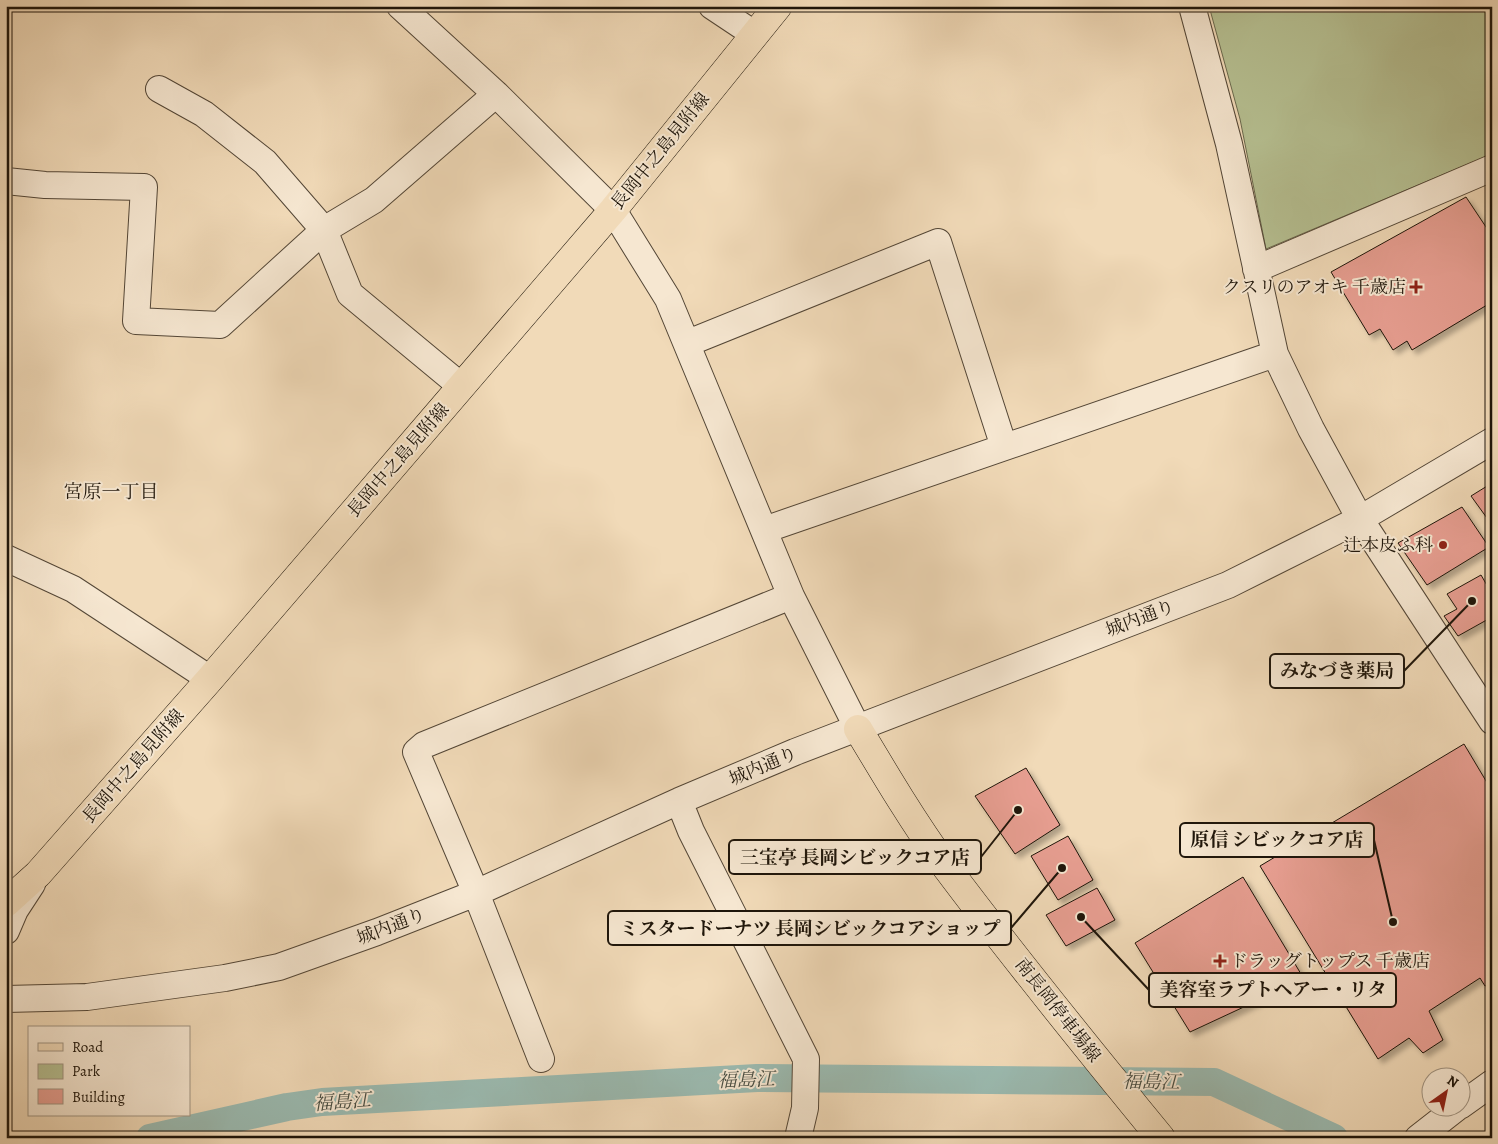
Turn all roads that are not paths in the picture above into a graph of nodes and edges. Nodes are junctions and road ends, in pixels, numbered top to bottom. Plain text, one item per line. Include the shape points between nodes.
1 (400, 6) edge
2 (712, 6) edge
3 (778, 6) edge
4 (1192, 6) edge
5 (754, 34) junction
6 (159, 88) dead end
7 (496, 94) junction
8 (1492, 168) edge
9 (6, 181) edge
10 (613, 210) junction
11 (324, 230) junction
12 (1256, 269) junction
13 (688, 344) junction
14 (1274, 354) junction
15 (461, 386) junction
16 (1492, 441) edge
17 (1004, 447) junction
18 (1360, 518) junction
19 (764, 530) junction
20 (6, 558) edge
21 (791, 596) junction
22 (210, 679) junction
23 (1492, 721) edge
24 (858, 729) junction
25 (679, 802) junction
26 (38, 874) junction
27 (476, 893) junction
28 (6, 904) edge
29 (6, 932) edge
30 (6, 999) edge
31 (541, 1059) dead end
32 (1492, 1083) edge
33 (1470, 1099) edge
34 (1447, 1116) edge
35 (798, 1138) edge
36 (1161, 1138) edge
37 (1418, 1138) edge

1 - 7 street
2 - 5 street
3 - 5 main road, 長岡中之島見附線
4 - 12 street via 1229,144
5 - 10 main road, 長岡中之島見附線
6 - 11 street via 204,114 265,162
7 - 10 street
7 - 11 street via 374,200
8 - 12 street
9 - 11 street via 144,187 136,322 220,325
10 - 13 street via 668,299
10 - 15 main road, 長岡中之島見附線
11 - 15 street via 350,294
12 - 14 street
13 - 17 street via 938,242
13 - 19 street
14 - 17 street
14 - 18 street
15 - 22 main road, 長岡中之島見附線
16 - 18 street, 城内通り
17 - 19 street
18 - 23 street
18 - 24 street, 城内通り via 1228,585
19 - 21 street
20 - 22 street via 73,589
21 - 24 street
21 - 27 street via 424,745 416,752
22 - 26 main road, 長岡中之島見附線
24 - 25 street, 城内通り
24 - 36 main road, 南長岡停車場線 via 946,866 1064,1020
25 - 27 street, 城内通り
25 - 35 street via 806,1058 805,1108
26 - 28 main road, 長岡中之島見附線
26 - 29 street via 15,910
27 - 30 street, 城内通り via 280,967 97,996
27 - 31 street
32 - 33 street
34 - 37 street

